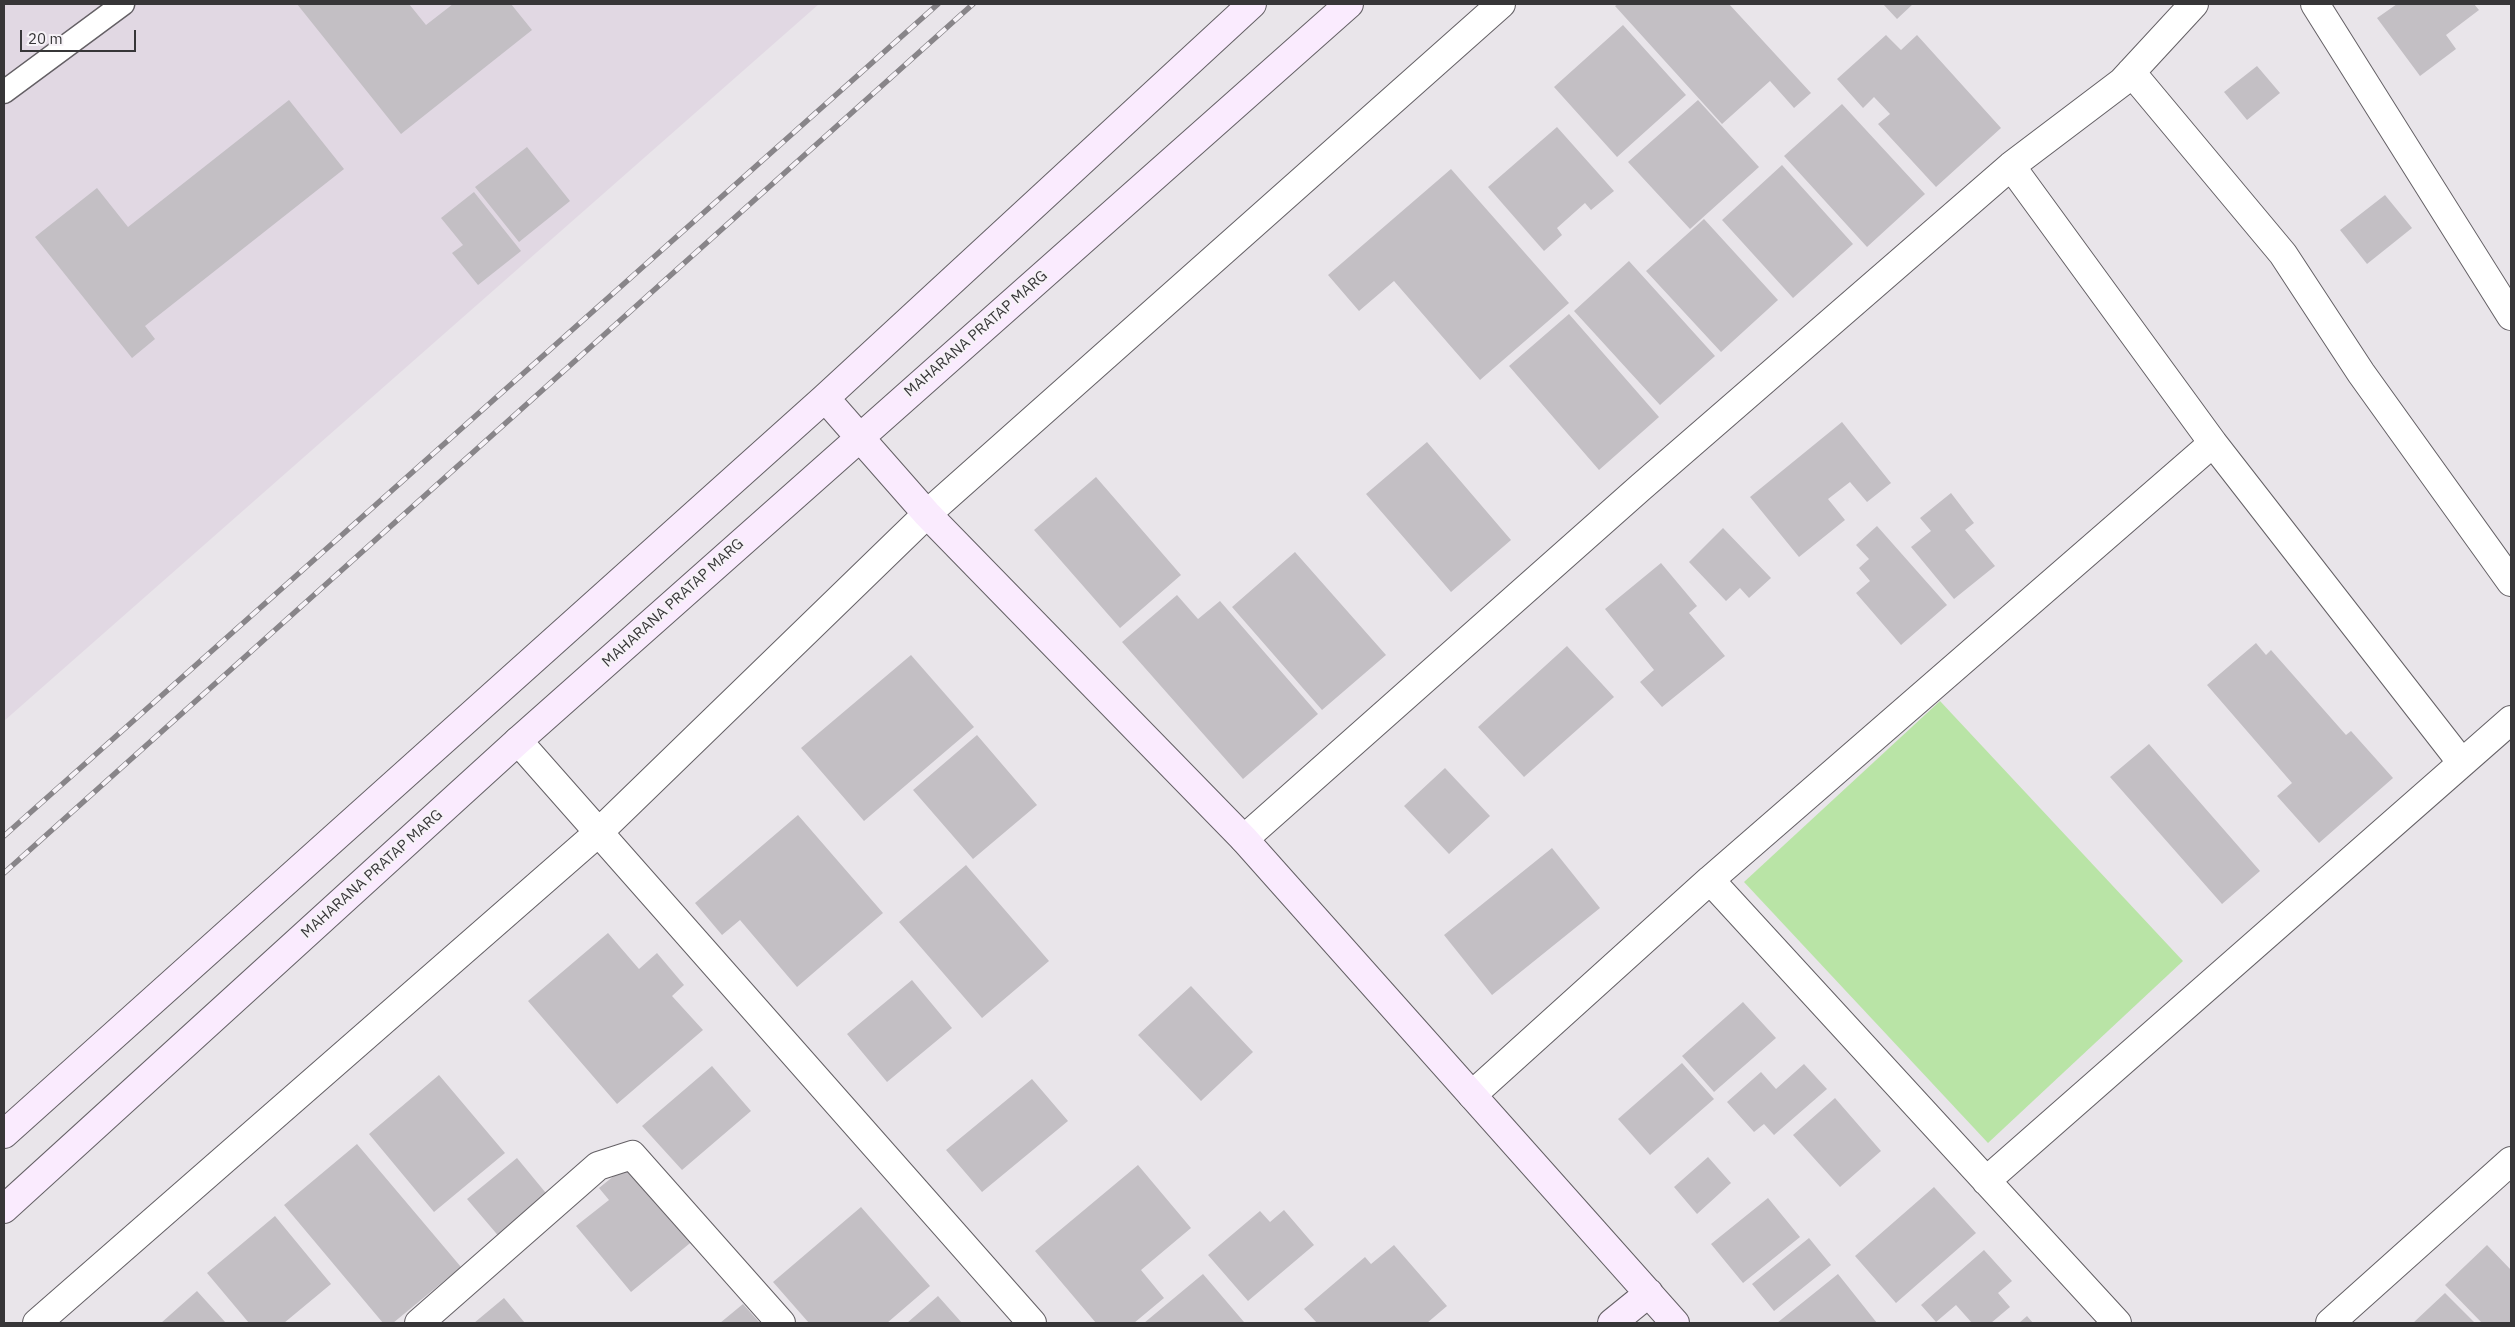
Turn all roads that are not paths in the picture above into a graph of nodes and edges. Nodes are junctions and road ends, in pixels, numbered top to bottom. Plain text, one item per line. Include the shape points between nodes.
1 (123, 4) edge
2 (1252, 4) edge
3 (1349, 4) edge
4 (1500, 4) edge
5 (2194, 4) edge
6 (2315, 4) edge
7 (2131, 72) junction
8 (4, 92) edge
9 (2011, 166) junction
10 (2511, 316) edge
11 (825, 398) junction
12 (859, 436) junction
13 (2213, 443) junction
14 (927, 514) junction
15 (2511, 582) edge
16 (2511, 720) edge
17 (518, 741) junction
18 (2462, 763) junction
19 (599, 832) junction
20 (1244, 839) junction
21 (1710, 880) junction
22 (1472, 1095) junction
23 (4, 1134) edge
24 (2511, 1161) edge
25 (1986, 1181) junction
26 (4, 1209) edge
27 (1648, 1293) junction
28 (37, 1323) edge
29 (419, 1323) edge
30 (782, 1323) edge
31 (1032, 1323) edge
32 (1612, 1323) edge
33 (1675, 1323) edge
34 (2117, 1323) edge
35 (2330, 1323) edge

1 - 8 lane
2 - 11 main road
3 - 12 main road, MAHARANA PRATAP MARG
4 - 14 street
5 - 7 street
6 - 10 street
7 - 9 street
7 - 15 street via 2283,254 2361,373
9 - 13 street
9 - 20 street
11 - 12 main road
11 - 23 main road
12 - 14 main road
12 - 17 main road, MAHARANA PRATAP MARG
13 - 18 street
13 - 21 street
14 - 19 street
14 - 20 main road
16 - 18 street
17 - 19 street
17 - 26 main road, MAHARANA PRATAP MARG
18 - 25 street
19 - 28 street
19 - 31 street
20 - 22 main road
21 - 22 street
21 - 25 street
22 - 27 main road
24 - 35 street
25 - 34 street
27 - 32 main road
27 - 33 main road
29 - 30 street via 598,1166 632,1155

